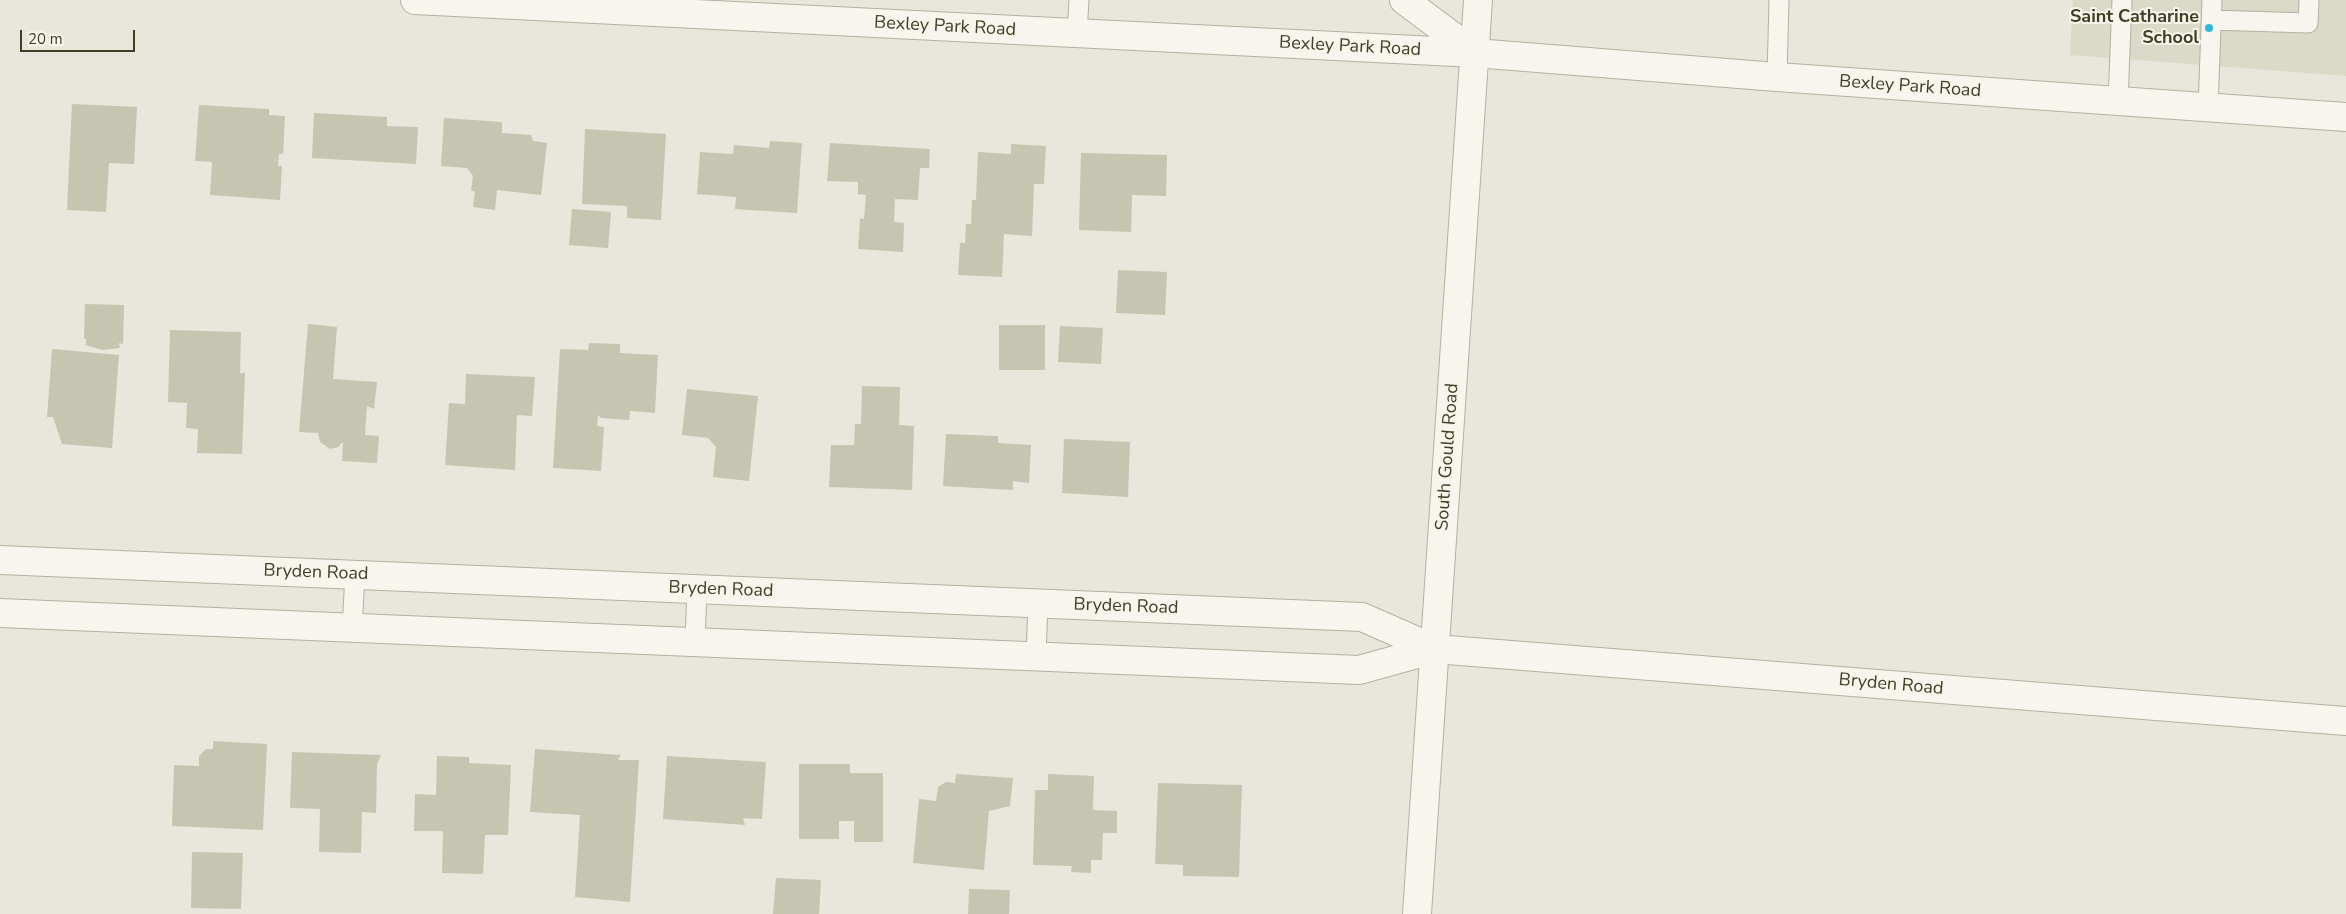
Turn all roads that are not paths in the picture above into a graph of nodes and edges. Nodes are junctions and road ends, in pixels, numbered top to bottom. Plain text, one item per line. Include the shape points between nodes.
1 (415, 0) edge
2 (1079, 0) edge
3 (1404, 0) edge
4 (1478, 0) edge
5 (1779, 0) edge
6 (2122, 0) edge
7 (2212, 0) edge
8 (2309, 0) edge
9 (736, 8) edge
10 (2212, 20) junction
11 (1077, 33) junction
12 (1475, 53) junction
13 (1777, 77) junction
14 (2118, 102) junction
15 (2208, 109) junction
16 (2346, 117) edge
17 (0, 560) edge
18 (355, 575) junction
19 (697, 589) junction
20 (1038, 603) junction
21 (0, 613) edge
22 (352, 628) junction
23 (695, 642) junction
24 (1435, 649) junction
25 (1036, 656) junction
26 (2346, 721) edge
27 (1417, 914) edge

1 - 9 street, Bexley Park Road
2 - 11 lane
3 - 12 street, Bexley Park Road
4 - 12 street, South Gould Road
5 - 13 lane
6 - 14 lane
7 - 10 lane
8 - 10 lane via 2308,23
9 - 11 street, Bexley Park Road
10 - 15 lane
11 - 12 street, Bexley Park Road
12 - 13 street, Bexley Park Road
12 - 24 street, South Gould Road
13 - 14 street, Bexley Park Road
14 - 15 street, Bexley Park Road
15 - 16 street, Bexley Park Road
17 - 18 street, Bryden Road
18 - 19 street, Bryden Road
18 - 22 lane
19 - 20 street, Bryden Road
19 - 23 lane
20 - 24 street, Bryden Road via 1362,617
20 - 25 lane
21 - 22 street, Bryden Road
22 - 23 street, Bryden Road
23 - 25 street, Bryden Road
24 - 25 street, Bryden Road via 1359,670
24 - 26 street, Bryden Road
24 - 27 street, South Gould Road

